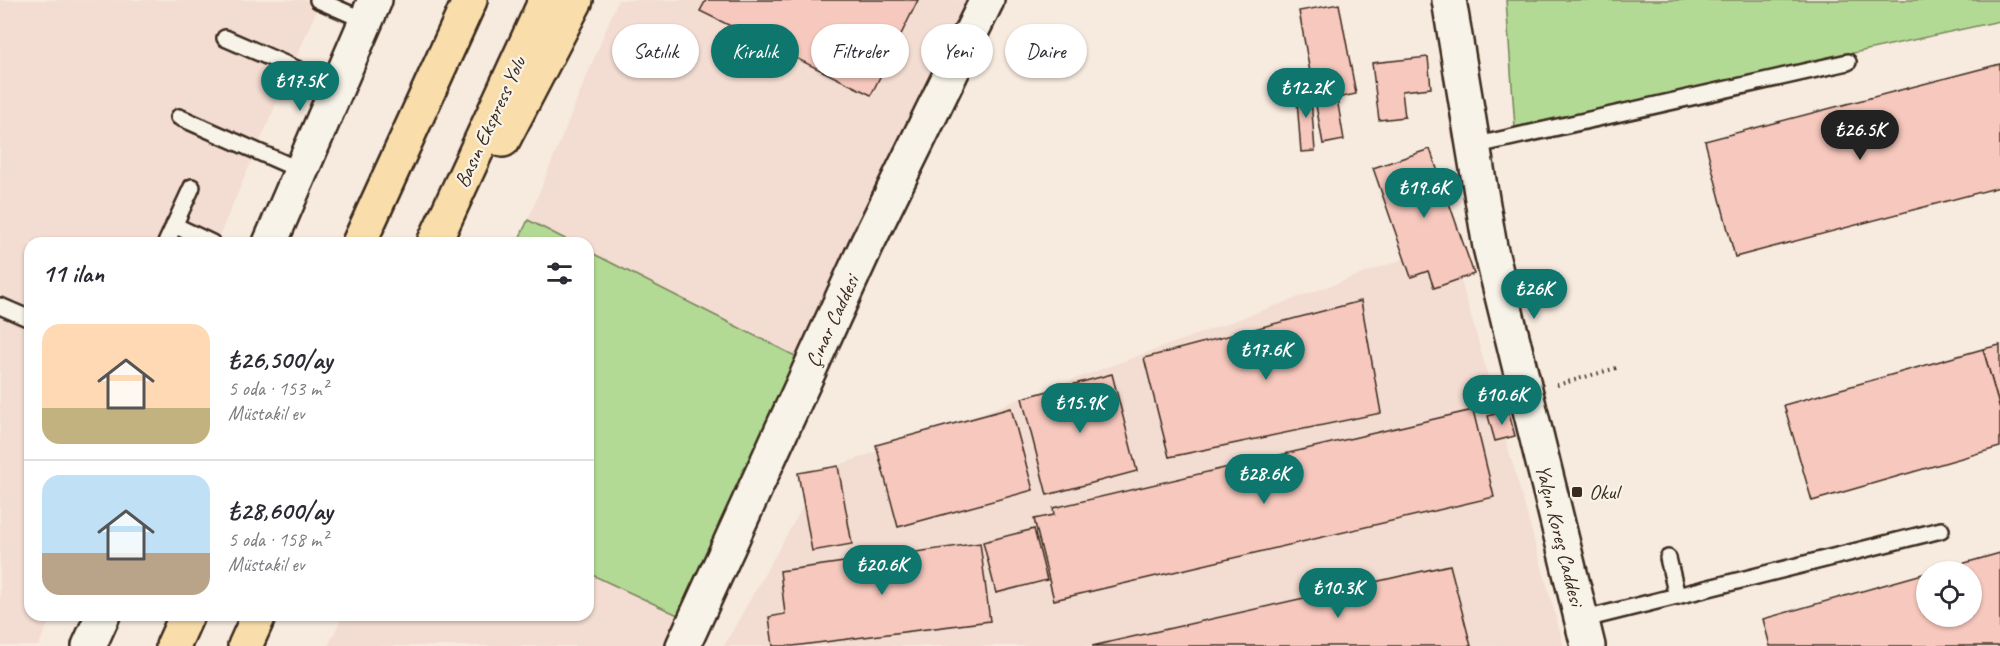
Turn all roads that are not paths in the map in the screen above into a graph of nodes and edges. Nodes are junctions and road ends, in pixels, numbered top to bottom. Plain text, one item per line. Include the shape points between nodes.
1 (318, 0) edge
2 (459, 0) edge
3 (470, 0) edge
4 (546, 0) edge
5 (576, 0) edge
6 (987, 0) edge
7 (1449, 0) edge
8 (370, 10) edge
9 (225, 38) dead end
10 (450, 42) junction
11 (1848, 62) dead end
12 (338, 87) junction
13 (179, 117) dead end
14 (1473, 146) junction
15 (302, 171) junction
16 (192, 187) dead end
17 (454, 199) junction
18 (174, 225) junction
19 (169, 237) edge
20 (199, 237) edge
21 (273, 237) edge
22 (362, 237) edge
23 (437, 237) edge
24 (0, 306) edge
25 (24, 316) edge
26 (1941, 530) dead end
27 (1668, 558) dead end
28 (1677, 596) junction
29 (100, 621) edge
30 (184, 621) edge
31 (257, 621) edge
32 (1584, 633) edge
33 (89, 646) edge
34 (173, 646) edge
35 (245, 646) edge
36 (682, 646) edge

1 - 8 lane
2 - 10 highway
3 - 10 highway
4 - 17 highway, Basın Ekspress Yolu
5 - 17 highway via 498,150
6 - 36 main road, Çınar Caddesi via 867,243
7 - 14 main road, Yalçın Koreş Caddesi
8 - 12 main road
9 - 12 lane
10 - 22 highway
11 - 14 lane
12 - 15 main road
13 - 15 lane
14 - 32 main road, Yalçın Koreş Caddesi via 1490,247
15 - 21 main road
16 - 18 lane
17 - 23 highway, Basın Ekspress Yolu
18 - 19 lane
18 - 20 lane
24 - 25 lane
26 - 28 lane
27 - 28 lane
28 - 32 lane
29 - 33 main road
30 - 34 highway
31 - 35 highway

